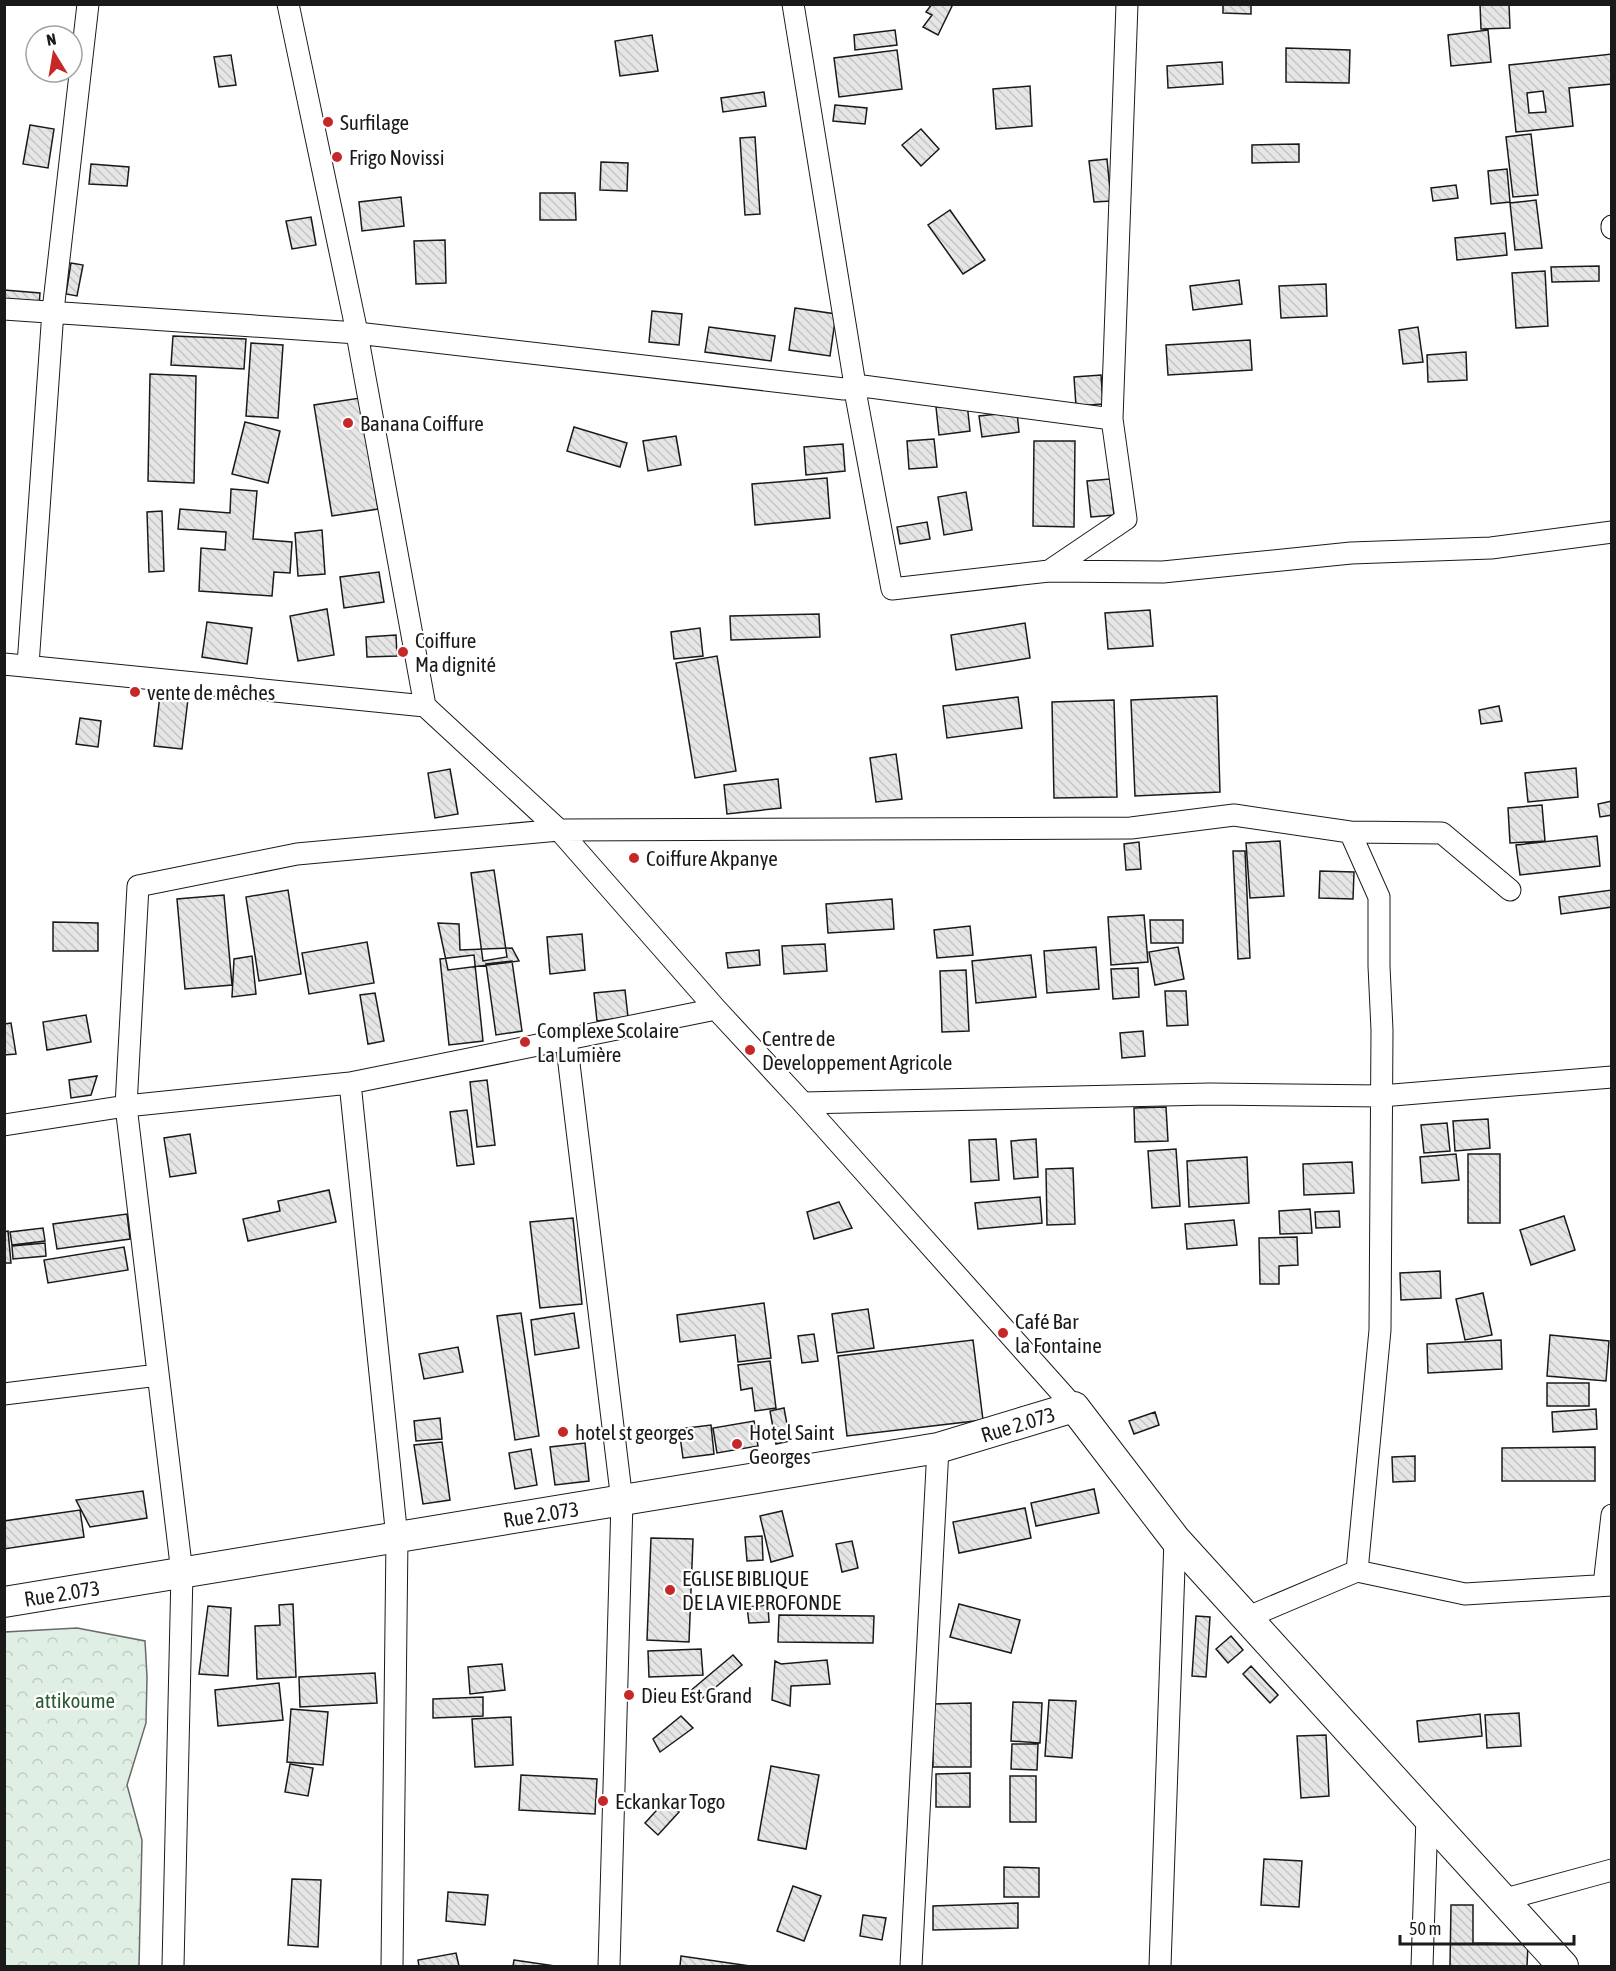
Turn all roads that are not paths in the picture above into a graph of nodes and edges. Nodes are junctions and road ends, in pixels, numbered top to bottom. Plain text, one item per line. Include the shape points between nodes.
1 (88, 4) edge
2 (288, 4) edge
3 (793, 4) edge
4 (1126, 4) edge
5 (4, 309) edge
6 (53, 312) junction
7 (357, 333) junction
8 (855, 385) junction
9 (1112, 419) junction
10 (1611, 532) edge
11 (1049, 571) junction
12 (4, 664) edge
13 (28, 665) junction
14 (425, 706) junction
15 (559, 830) junction
16 (1350, 832) junction
17 (1510, 890) dead end
18 (716, 1009) junction
19 (566, 1039) junction
20 (1611, 1077) edge
21 (350, 1083) junction
22 (1381, 1096) junction
23 (803, 1103) junction
24 (126, 1106) junction
25 (4, 1125) edge
26 (158, 1376) junction
27 (4, 1394) edge
28 (1074, 1407) junction
29 (938, 1448) junction
30 (622, 1501) junction
31 (1611, 1515) edge
32 (397, 1538) junction
33 (1174, 1539) junction
34 (1357, 1571) junction
35 (182, 1573) junction
36 (1608, 1585) edge
37 (4, 1602) edge
38 (1246, 1618) junction
39 (1427, 1817) junction
40 (1611, 1870) edge
41 (1502, 1900) junction
42 (173, 1966) edge
43 (392, 1966) edge
44 (609, 1966) edge
45 (911, 1966) edge
46 (1160, 1966) edge
47 (1422, 1966) edge
48 (1563, 1966) edge

1 - 6 street
2 - 7 street
3 - 8 street
4 - 9 street
5 - 6 street
6 - 7 street
6 - 13 street
7 - 8 street via 844,388
7 - 14 street
8 - 9 street
8 - 11 street via 892,589
9 - 11 street via 1126,519
10 - 11 street via 1491,548 1351,553 1163,572
12 - 13 street
13 - 14 street
14 - 15 street
15 - 16 street via 1131,828 1234,815
15 - 18 street
15 - 24 street via 297,854 138,886
16 - 17 street via 1442,833
16 - 22 street via 1379,897
18 - 19 street
18 - 23 street
19 - 21 street
19 - 30 street
20 - 22 street
21 - 24 street
21 - 32 street
22 - 23 street via 1210,1094
22 - 34 street via 1380,1330
23 - 28 street
24 - 25 street
24 - 26 street
26 - 27 street
26 - 35 street
28 - 29 street, Rue 2.073
28 - 33 street
29 - 30 street, Rue 2.073
29 - 45 street
30 - 32 street, Rue 2.073
30 - 44 street
31 - 36 street
32 - 35 street, Rue 2.073
32 - 43 street
33 - 38 street
33 - 46 street
34 - 36 street via 1465,1594
34 - 38 street
35 - 37 street, Rue 2.073
35 - 42 street
38 - 39 street
39 - 41 street
39 - 47 street
40 - 41 street
41 - 48 street

